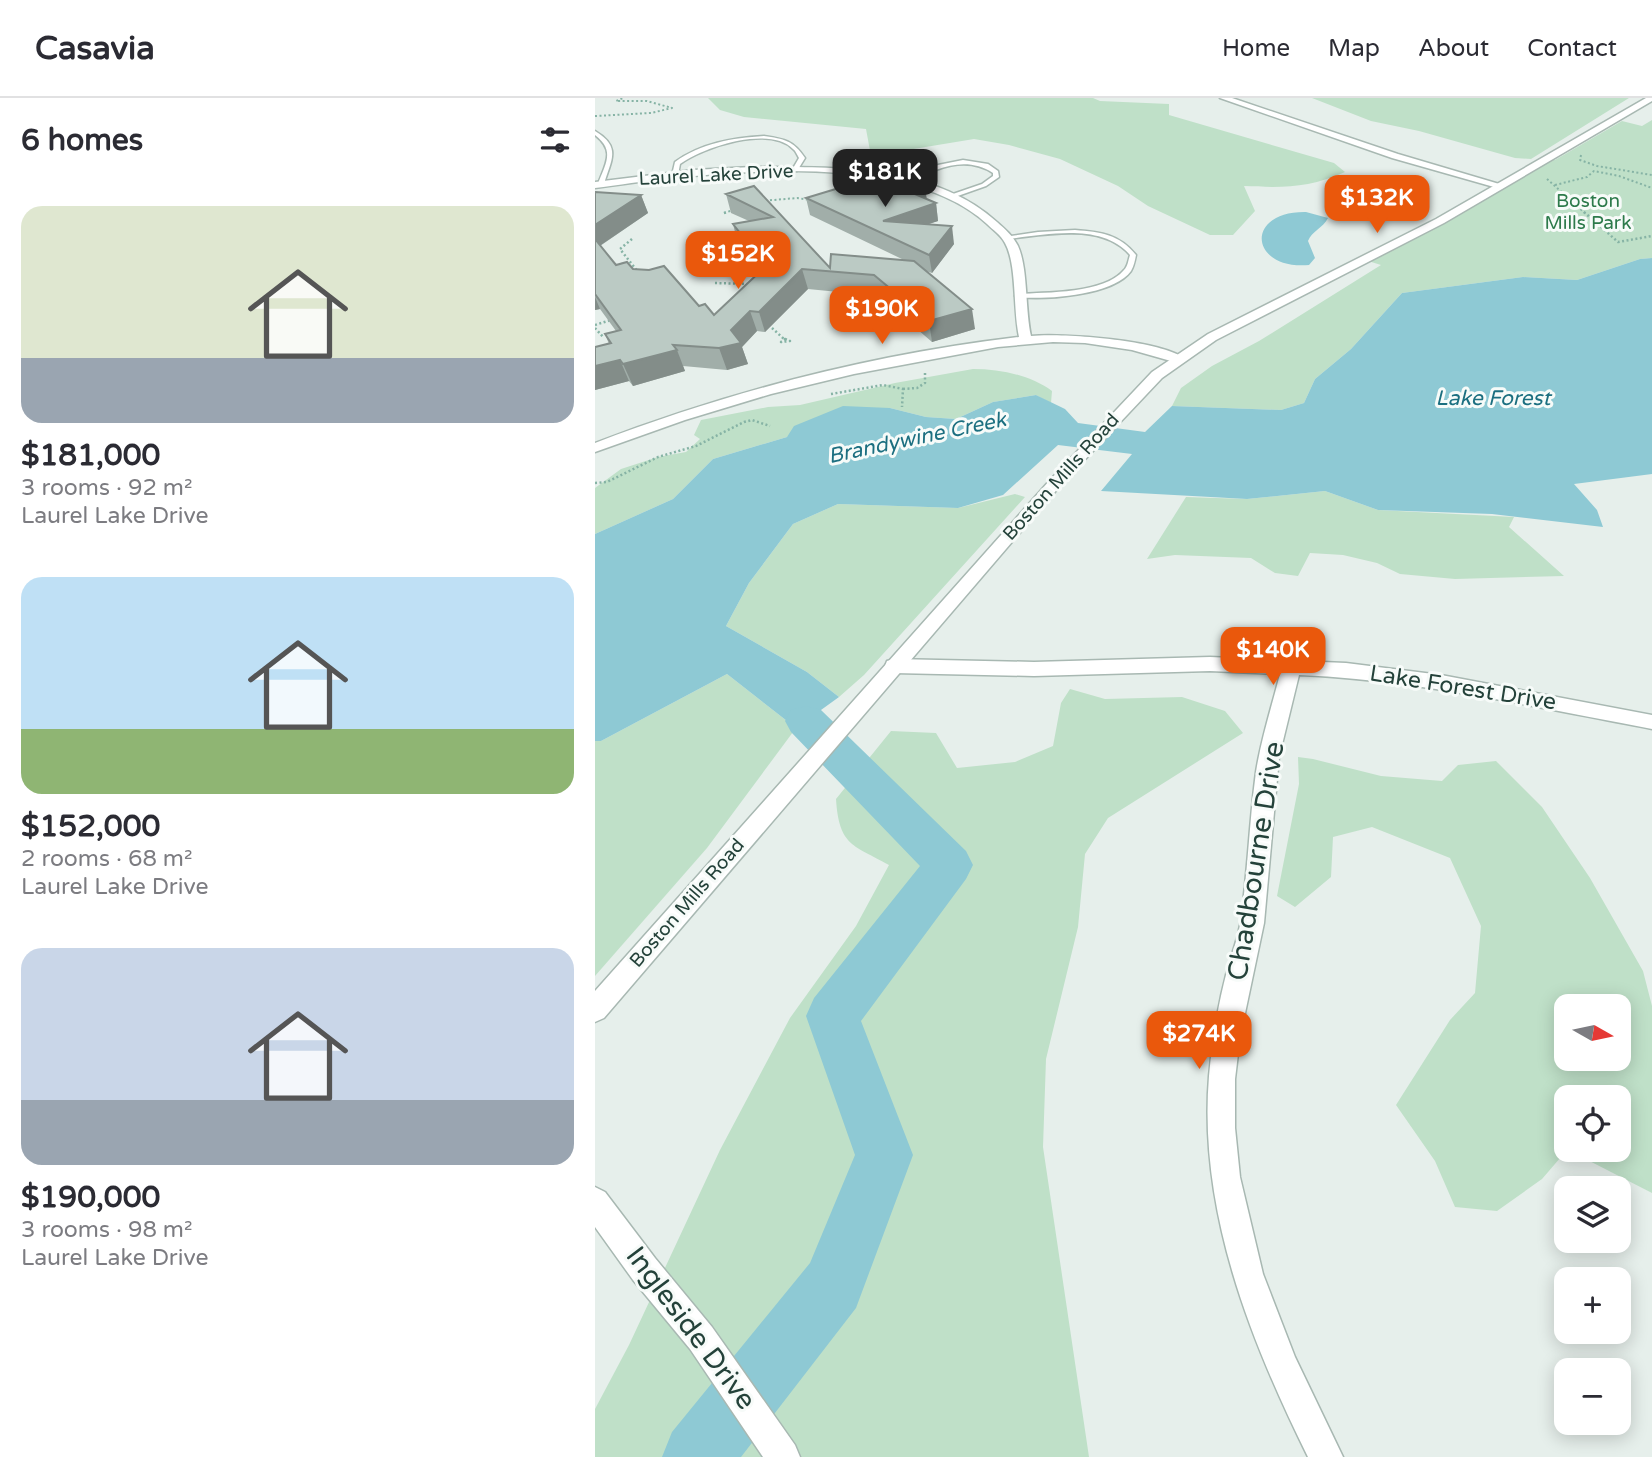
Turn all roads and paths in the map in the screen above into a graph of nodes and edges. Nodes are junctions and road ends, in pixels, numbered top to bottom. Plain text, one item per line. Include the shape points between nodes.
1 (623, 98) edge
2 (1224, 98) edge
3 (1652, 98) edge
4 (595, 116) edge
5 (595, 133) edge
6 (1589, 163) dead end
7 (1597, 166) junction
8 (795, 170) junction
9 (1594, 171) junction
10 (1637, 173) junction
11 (675, 175) junction
12 (1652, 175) edge
13 (1547, 179) dead end
14 (908, 181) junction
15 (598, 185) edge
16 (1554, 185) junction
17 (1645, 185) junction
18 (1501, 186) junction
19 (1652, 188) edge
20 (951, 196) junction
21 (815, 201) edge
22 (759, 202) edge
23 (747, 205) edge
24 (724, 213) edge
25 (1652, 236) edge
26 (1007, 237) junction
27 (632, 239) dead end
28 (643, 275) edge
29 (715, 283) dead end
30 (753, 284) edge
31 (1018, 296) junction
32 (611, 320) edge
33 (595, 326) edge
34 (772, 328) dead end
35 (604, 338) edge
36 (1026, 340) junction
37 (790, 349) dead end
38 (916, 357) junction
39 (1178, 359) junction
40 (903, 389) dead end
41 (770, 426) dead end
42 (595, 448) edge
43 (595, 483) edge
44 (894, 666) junction
45 (1291, 667) junction
46 (1652, 722) edge
47 (595, 1010) edge
48 (595, 1202) edge
49 (783, 1457) edge
50 (1326, 1457) edge

1 - 4 path via 617,101 672,108
2 - 18 street via 1395,156
3 - 18 street, Boston Mills Road
5 - 15 lane via 612,154
6 - 7 path
7 - 9 path
7 - 10 path
8 - 11 street, Laurel Lake Drive
8 - 11 lane via 802,158 800,149 782,140 750,139 697,148 677,163
8 - 14 street, Laurel Lake Drive via 867,173
9 - 16 path
9 - 17 path
10 - 12 path
10 - 17 path
11 - 15 street, Laurel Lake Drive
13 - 16 path
14 - 20 street, Laurel Lake Drive
14 - 20 lane via 953,163 980,164 996,172 990,182
16 - 25 path via 1618,242
17 - 19 path
18 - 39 street, Boston Mills Road
20 - 26 street, Laurel Lake Drive via 975,209
21 - 22 path
23 - 24 path
26 - 31 street, Laurel Lake Drive via 1019,269
26 - 31 lane via 1096,234 1121,243 1133,255 1126,273 1103,286
27 - 28 path via 620,249
29 - 30 path
31 - 36 street, Laurel Lake Drive
32 - 33 path
33 - 35 path
34 - 37 path
36 - 38 street
36 - 39 street via 1104,342
38 - 40 path via 926,375 925,383
38 - 42 street via 753,394
39 - 44 street, Boston Mills Road via 1127,404
41 - 43 path via 744,422 696,446
44 - 45 street, Lake Forest Drive via 1034,670 1210,664
44 - 47 street, Boston Mills Road
45 - 46 street, Lake Forest Drive via 1394,674
45 - 50 street, Chadbourne Drive via 1268,768 1251,930 1228,1029 1222,1131 1242,1246 1266,1326
48 - 49 street, Ingleside Drive via 724,1370

